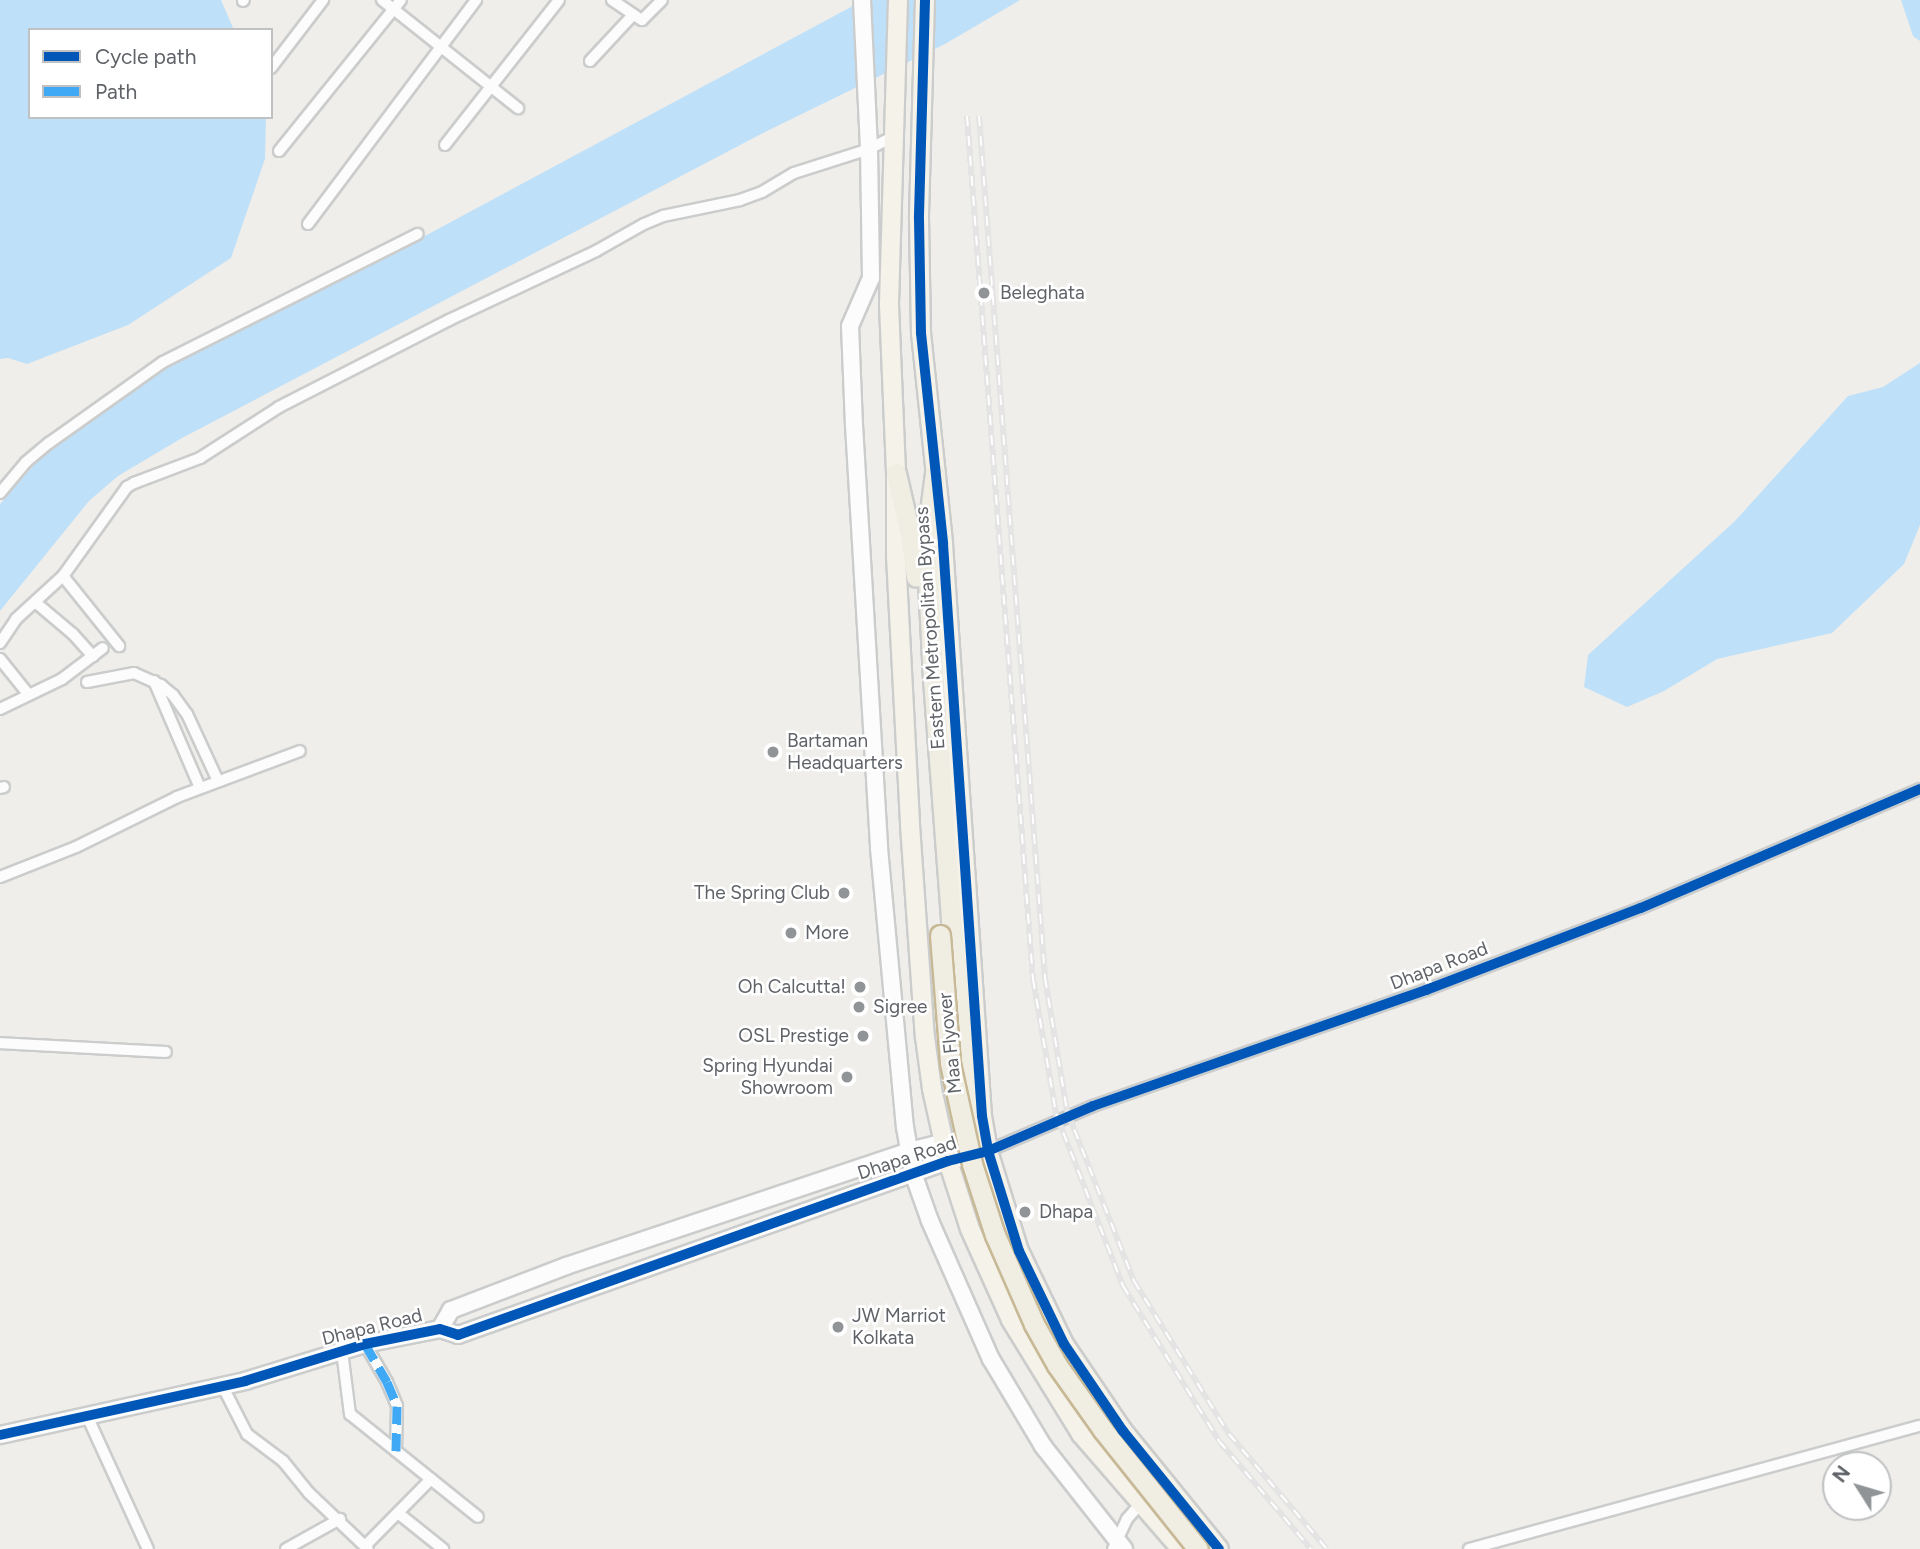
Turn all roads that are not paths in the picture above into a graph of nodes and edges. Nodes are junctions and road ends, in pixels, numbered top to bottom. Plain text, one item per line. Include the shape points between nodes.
1 (323, 0) edge
2 (382, 0) edge
3 (476, 0) edge
4 (559, 0) edge
5 (612, 0) edge
6 (662, 0) edge
7 (862, 0) edge
8 (898, 0) edge
9 (925, 0) edge
10 (397, 5) edge
11 (632, 16) junction
12 (440, 47) junction
13 (590, 61) dead end
14 (273, 65) edge
15 (489, 86) junction
16 (518, 108) dead end
17 (894, 136) junction
18 (445, 145) dead end
19 (869, 149) junction
20 (279, 151) dead end
21 (308, 224) dead end
22 (418, 234) dead end
23 (896, 472) junction
24 (935, 473) junction
25 (0, 494) edge
26 (63, 576) junction
27 (35, 602) junction
28 (0, 643) edge
29 (119, 646) dead end
30 (103, 648) dead end
31 (93, 656) junction
32 (0, 659) edge
33 (153, 680) junction
34 (87, 682) dead end
35 (29, 695) junction
36 (0, 709) edge
37 (300, 751) dead end
38 (218, 781) junction
39 (200, 788) junction
40 (1920, 789) edge
41 (0, 877) edge
42 (946, 928) junction
43 (0, 1043) edge
44 (166, 1052) dead end
45 (945, 1142) junction
46 (988, 1151) junction
47 (909, 1152) junction
48 (948, 1161) junction
49 (913, 1173) junction
50 (440, 1329) junction
51 (365, 1344) junction
52 (342, 1351) junction
53 (223, 1387) junction
54 (87, 1416) junction
55 (1920, 1426) edge
56 (0, 1435) edge
57 (396, 1451) junction
58 (431, 1479) junction
59 (1140, 1504) junction
60 (398, 1513) junction
61 (478, 1517) dead end
62 (340, 1519) junction
63 (366, 1547) edge
64 (1115, 1547) edge
65 (148, 1549) edge
66 (286, 1549) edge
67 (443, 1549) edge
68 (1181, 1549) edge
69 (1198, 1549) edge
70 (1210, 1549) edge
71 (1219, 1549) edge
72 (1469, 1549) edge

1 - 14 street
2 - 10 street
3 - 12 street
4 - 15 street
5 - 11 street
6 - 11 street via 642,20
7 - 19 street
8 - 17 main road, Eastern Metropolitan Bypass
9 - 24 main road, Eastern Metropolitan Bypass via 919,287
10 - 12 street
10 - 20 street
11 - 13 street
12 - 15 street
12 - 21 street
15 - 16 street
15 - 18 street
17 - 19 street
17 - 23 main road, Eastern Metropolitan Bypass via 888,305
19 - 26 street via 794,173 740,200 644,224 279,407 200,458 134,483
19 - 47 street via 871,278 850,326 879,848
22 - 25 street via 163,362 49,443
23 - 42 highway, Maa Flyover via 916,575
23 - 45 main road, Eastern Metropolitan Bypass via 895,556 925,1037
24 - 42 highway, Maa Flyover via 926,541
24 - 46 main road, Eastern Metropolitan Bypass
26 - 27 street
26 - 29 street
27 - 28 street
27 - 31 street
30 - 31 street
31 - 35 street via 62,679
32 - 35 street
33 - 34 street via 134,673
33 - 38 street via 173,695 187,714
33 - 39 street
35 - 36 street
37 - 38 street
38 - 39 street
39 - 41 street
40 - 46 street, Dhapa Road via 1641,908 1426,990 1093,1106
42 - 69 highway, Maa Flyover, bridge via 950,1063 965,1138 995,1235 1057,1365
42 - 70 highway, Maa Flyover via 975,1133 1003,1227 1043,1321 1071,1367 1116,1433
43 - 44 street
45 - 46 street
45 - 47 street
45 - 48 main road, Eastern Metropolitan Bypass
46 - 48 street, Dhapa Road
46 - 71 main road, Eastern Metropolitan Bypass via 1019,1251 1065,1344 1123,1431
47 - 49 street
47 - 50 street via 566,1266 451,1310
48 - 49 street, Dhapa Road
48 - 59 main road, Eastern Metropolitan Bypass via 970,1229 1011,1320 1081,1434
49 - 50 street, Dhapa Road via 457,1335
49 - 64 street via 991,1359 1043,1446
50 - 51 street, Dhapa Road
51 - 52 street, Dhapa Road
51 - 57 street via 397,1406
52 - 53 street, Dhapa Road
52 - 57 street via 350,1414
53 - 54 street, Dhapa Road
53 - 62 street via 247,1434 283,1461 309,1493
54 - 56 street, Dhapa Road
54 - 65 street
55 - 72 street
57 - 58 street
58 - 60 street
58 - 61 street
59 - 64 street via 1127,1519
59 - 68 main road, Eastern Metropolitan Bypass
60 - 63 street
60 - 67 street
62 - 63 street
62 - 66 street

